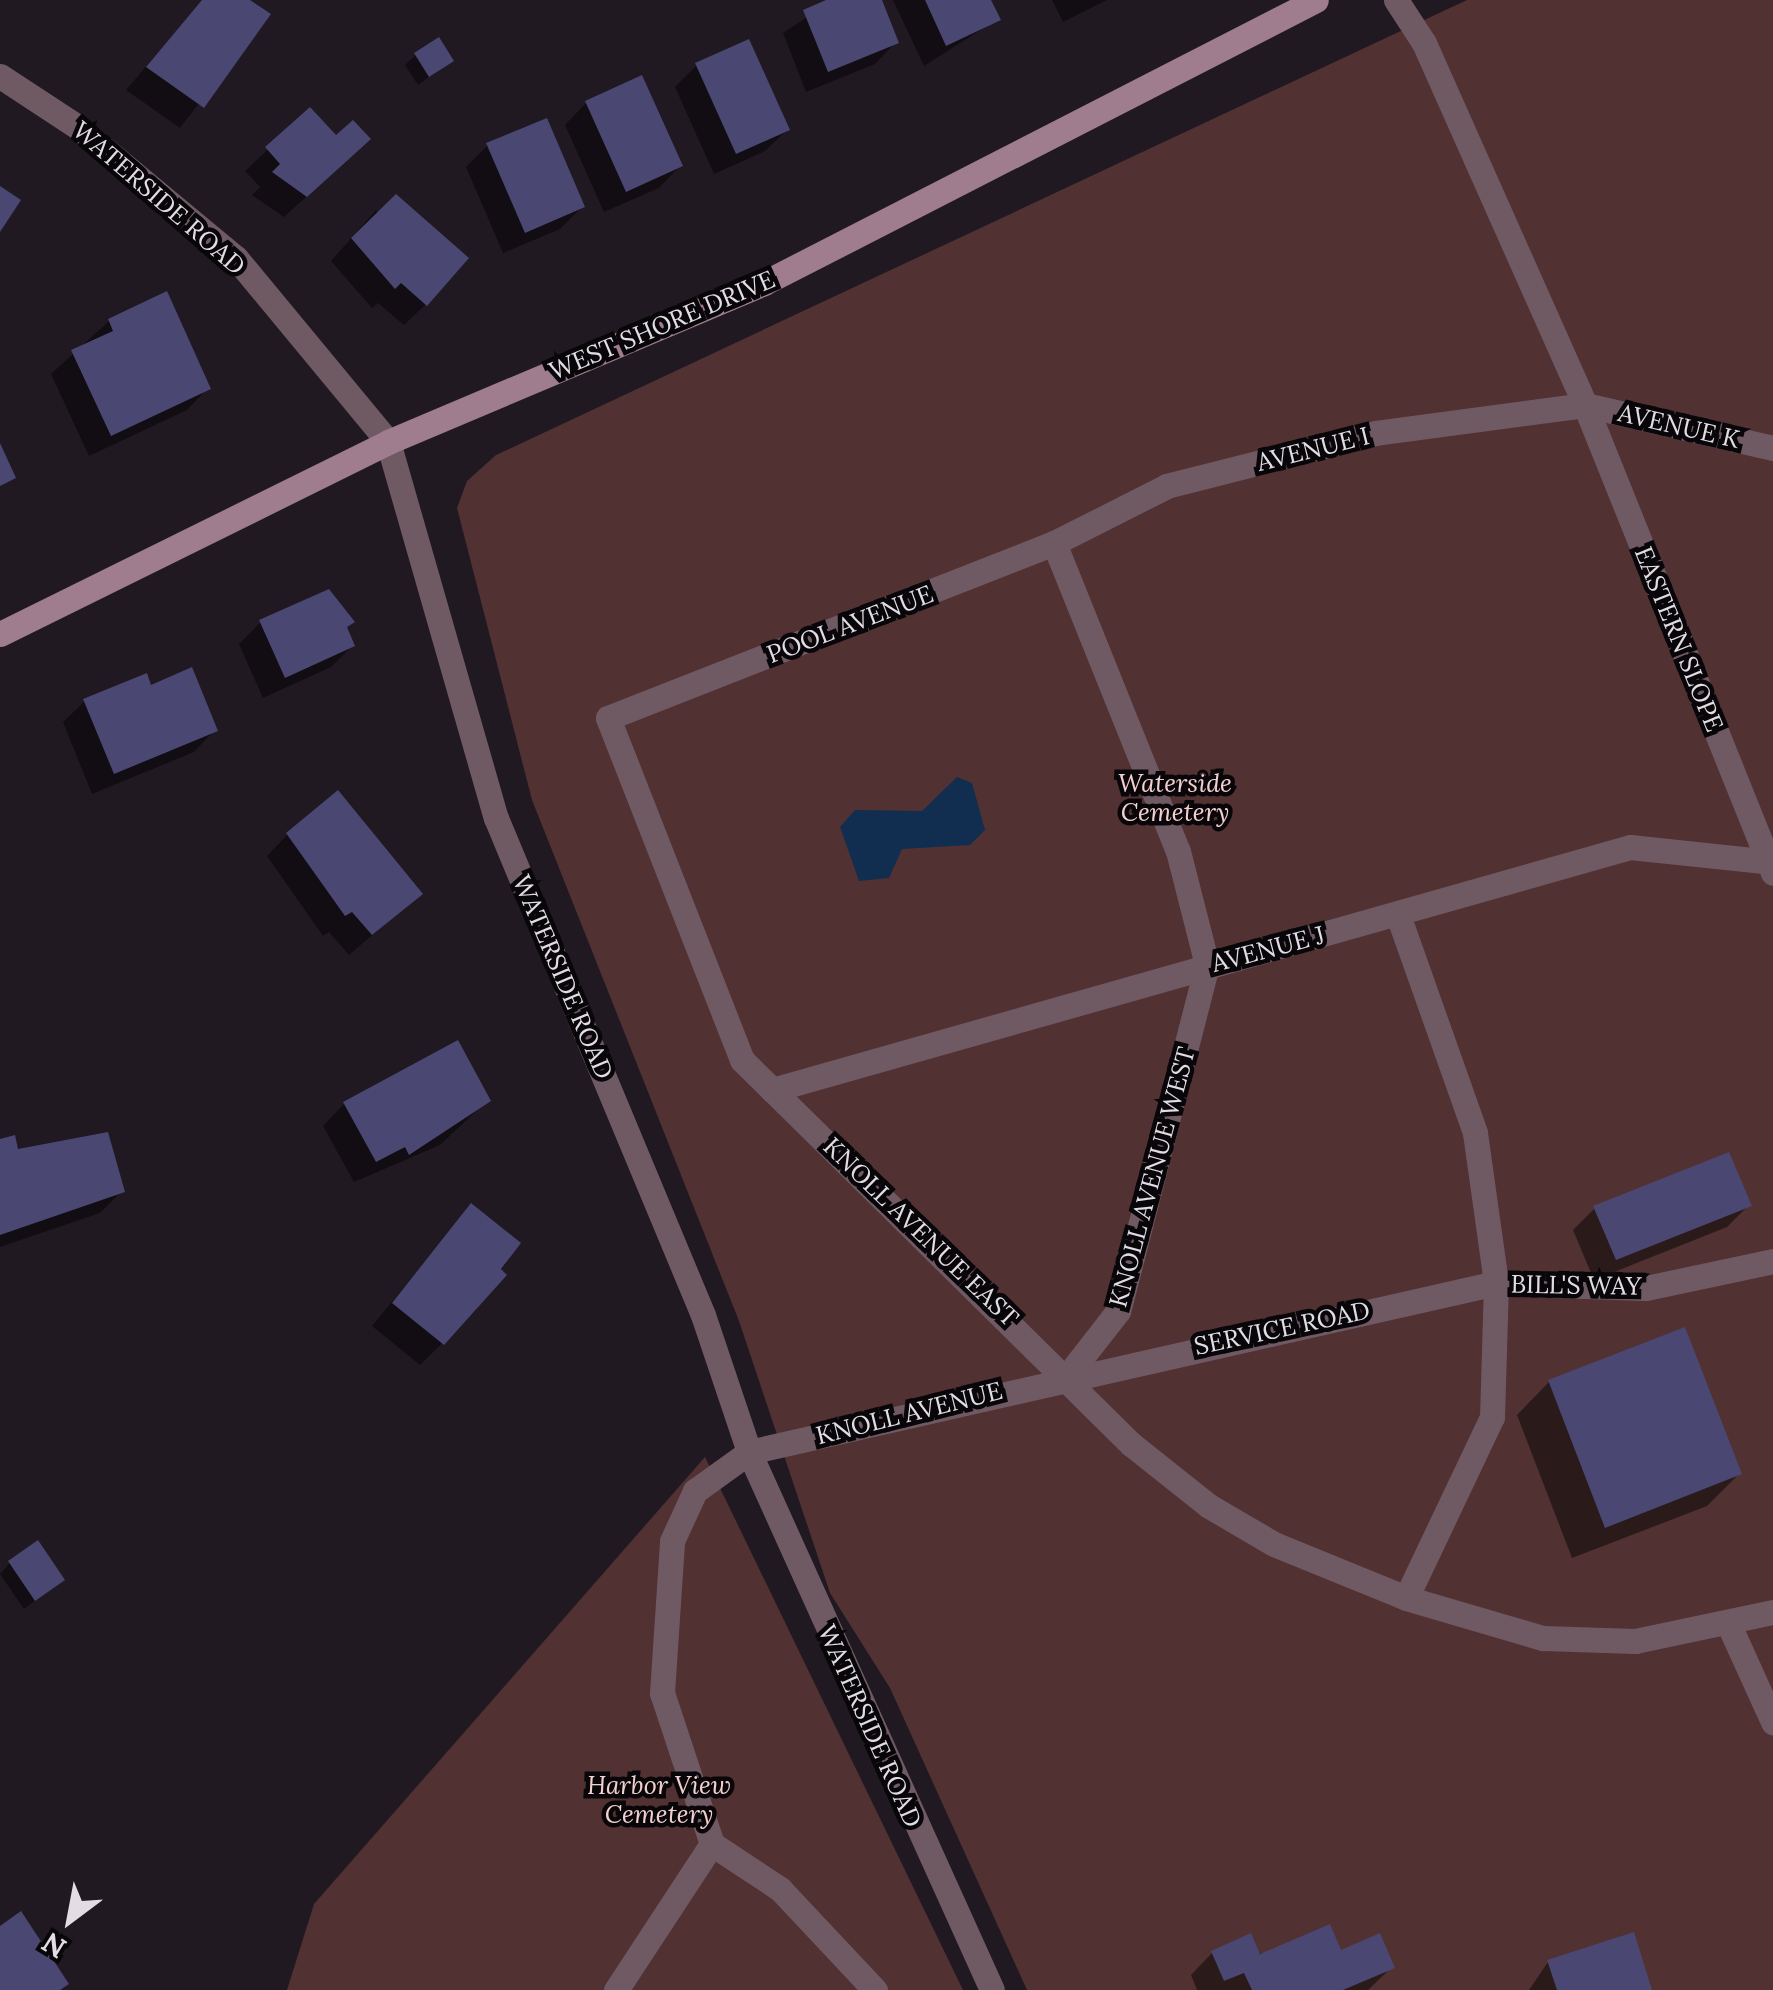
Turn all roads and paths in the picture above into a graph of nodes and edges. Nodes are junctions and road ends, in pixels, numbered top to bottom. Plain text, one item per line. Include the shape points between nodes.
1 (1316, 0) edge
2 (1396, 0) edge
3 (0, 76) edge
4 (1585, 405) junction
5 (388, 442) junction
6 (1773, 448) edge
7 (1054, 543) junction
8 (0, 634) edge
9 (1772, 865) edge
10 (1398, 915) junction
11 (1206, 964) junction
12 (772, 1090) junction
13 (1773, 1261) edge
14 (1496, 1283) junction
15 (1069, 1374) junction
16 (749, 1452) junction
17 (1406, 1598) junction
18 (1773, 1612) edge
19 (1729, 1625) junction
20 (1773, 1722) edge
21 (712, 1844) junction
22 (616, 1990) edge
23 (876, 1990) edge
24 (992, 1990) edge

1 - 5 street, WEST SHORE DRIVE via 764,283
2 - 4 street via 1424,43
3 - 5 street, WATERSIDE ROAD via 78,126 236,258
4 - 6 street, AVENUE K
4 - 7 street, AVENUE I via 1376,433 1167,486
4 - 9 street, EASTERN SLOPE
5 - 8 street, WEST SHORE DRIVE
5 - 16 street, WATERSIDE ROAD via 496,818 703,1314
7 - 11 street via 1178,851
7 - 12 street, POOL AVENUE via 608,718 742,1060
9 - 10 street, AVENUE J via 1630,848
10 - 11 street, AVENUE J
10 - 14 street via 1475,1133
11 - 12 street, AVENUE J
11 - 15 street, KNOLL AVENUE WEST via 1118,1311
12 - 15 street, KNOLL AVENUE EAST
13 - 14 street, BILL'S WAY via 1646,1288
14 - 15 street, SERVICE ROAD
14 - 17 street via 1492,1417
15 - 16 street, KNOLL AVENUE
15 - 17 street, KNOLL AVENUE EAST via 1131,1444 1210,1506 1274,1544
16 - 21 street via 695,1491 672,1542 662,1692
16 - 24 street, WATERSIDE ROAD
17 - 19 street, KNOLL AVENUE EAST via 1543,1638 1635,1641
18 - 19 street, KNOLL AVENUE EAST
19 - 20 street
21 - 22 street
21 - 23 street via 780,1889

